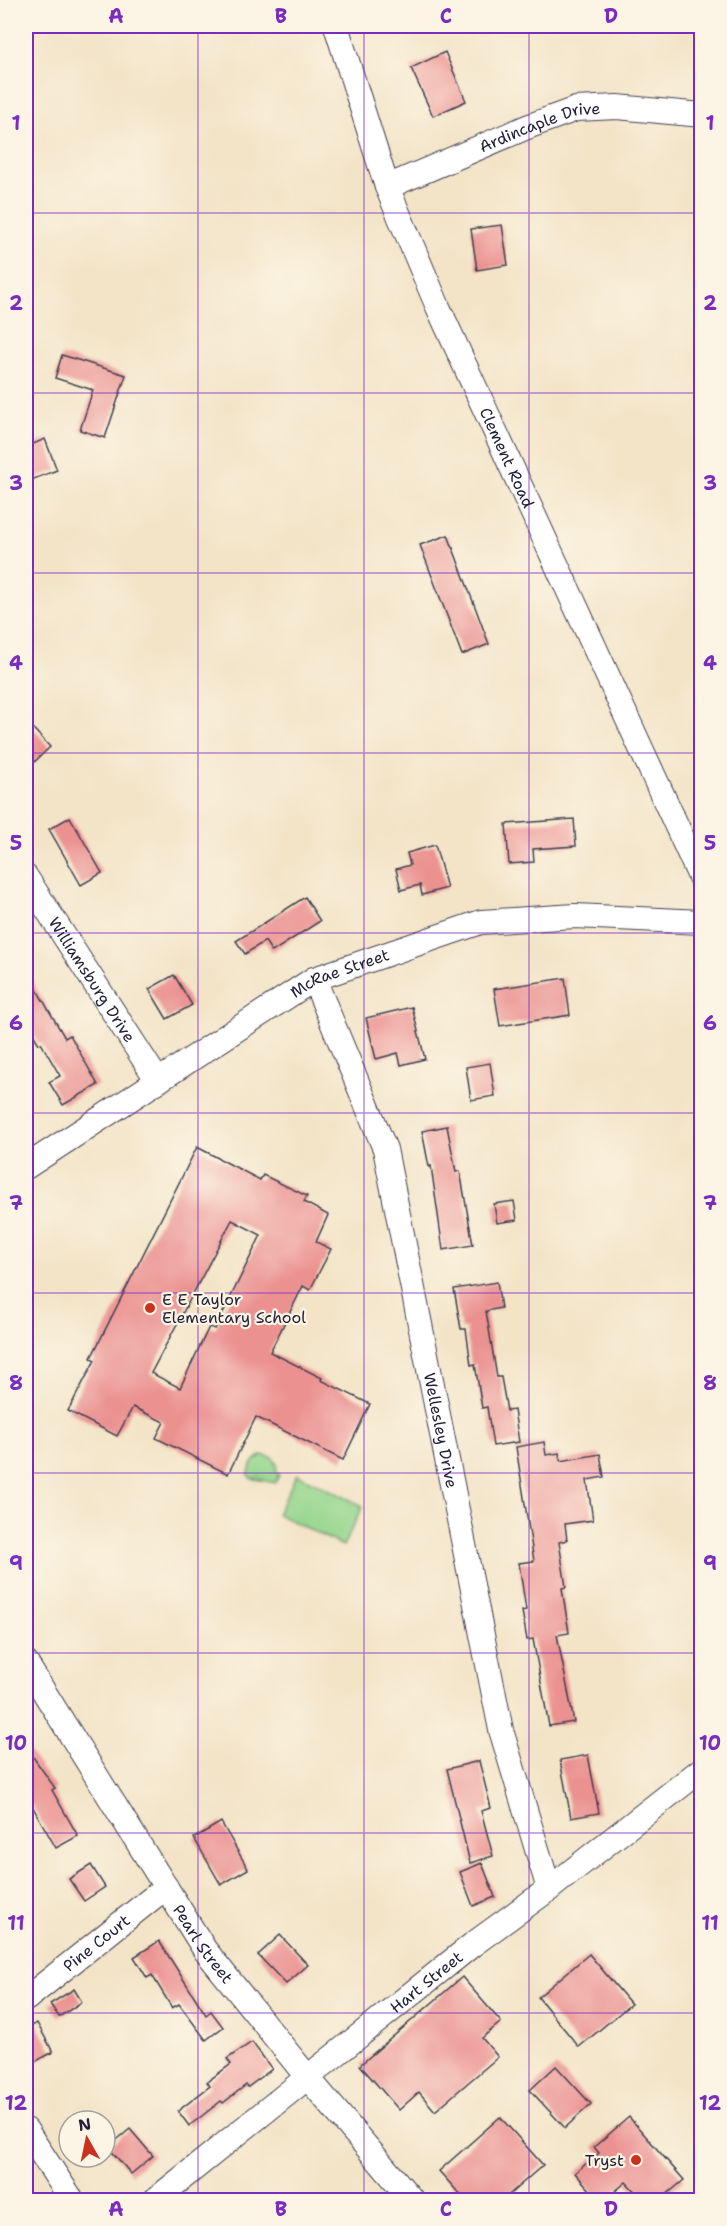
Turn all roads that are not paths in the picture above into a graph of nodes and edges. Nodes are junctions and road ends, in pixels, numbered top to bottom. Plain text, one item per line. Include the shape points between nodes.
1 (336, 26) edge
2 (702, 115) edge
3 (387, 188) junction
4 (26, 877) edge
5 (702, 881) edge
6 (702, 922) edge
7 (314, 979) junction
8 (158, 1081) junction
9 (26, 1167) edge
10 (26, 1663) edge
11 (702, 1769) edge
12 (166, 1887) junction
13 (549, 1889) junction
14 (26, 1999) edge
15 (308, 2078) junction
16 (26, 2130) edge
17 (72, 2200) edge
18 (155, 2200) edge
19 (412, 2200) edge

1 - 3 street, Clement Road
2 - 3 street, Ardincaple Drive via 617,107 576,109
3 - 5 street, Clement Road
4 - 8 street, Williamsburg Drive
6 - 7 street, McRae Street via 575,916 481,922
7 - 8 street, McRae Street
7 - 13 street, Wellesley Drive via 385,1149 501,1730
8 - 9 street, McRae Street
10 - 12 street, Pearl Street
11 - 13 street, Hart Street
12 - 14 street, Pine Court
12 - 15 street, Pearl Street via 205,1950
13 - 15 street, Hart Street via 472,1945
15 - 18 street, Hart Street
15 - 19 street, Pearl Street
16 - 17 street

